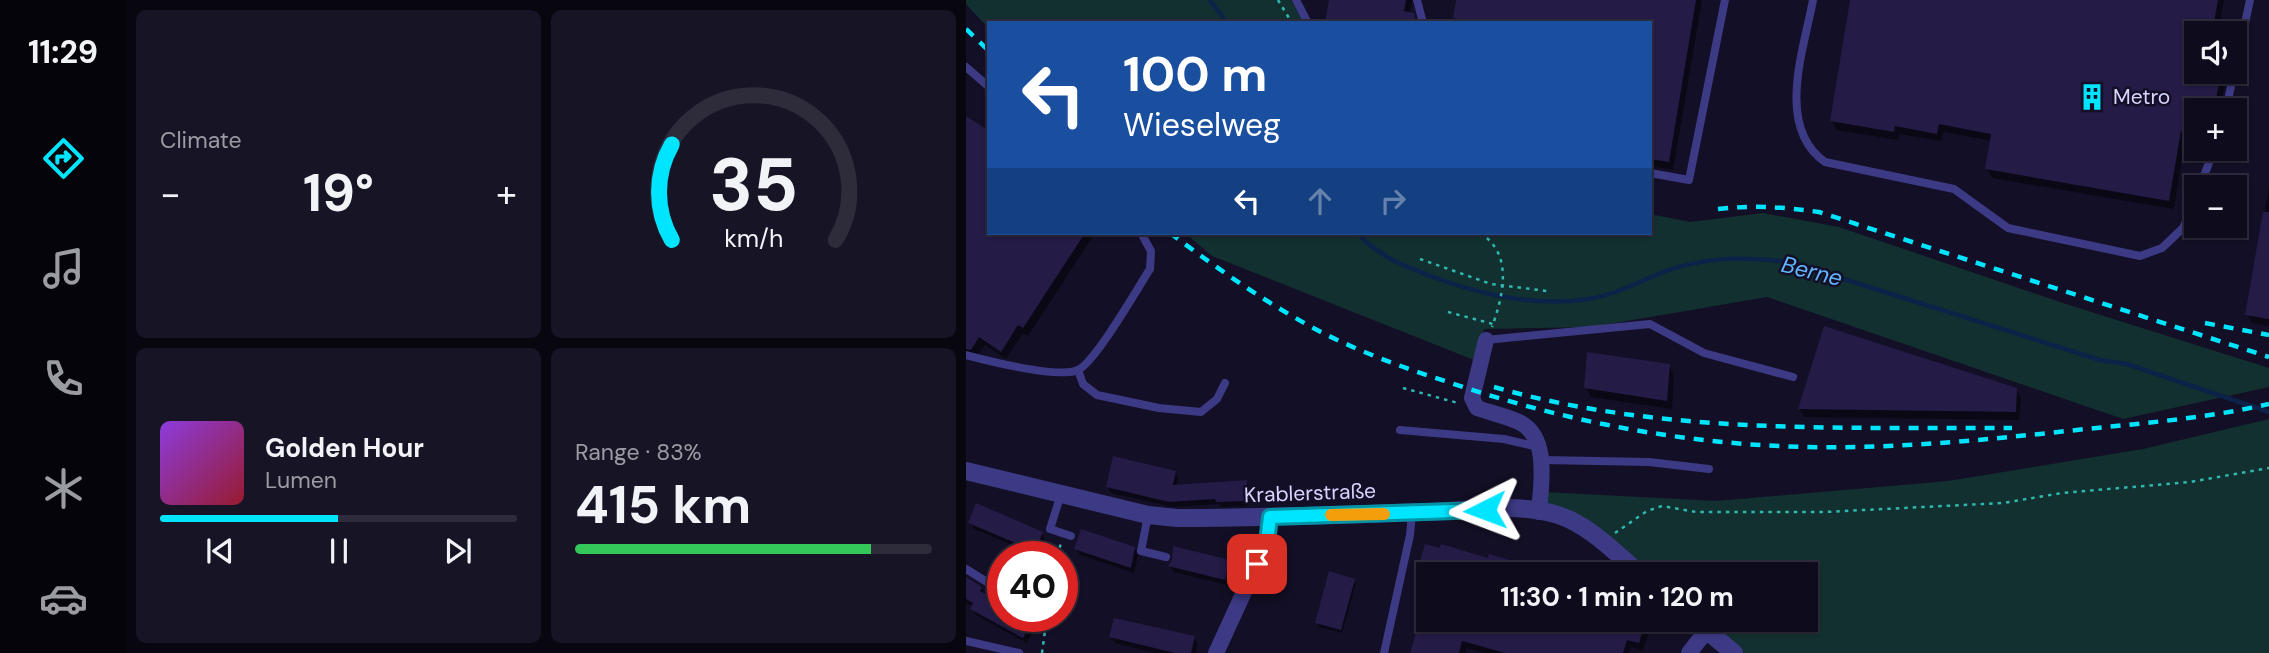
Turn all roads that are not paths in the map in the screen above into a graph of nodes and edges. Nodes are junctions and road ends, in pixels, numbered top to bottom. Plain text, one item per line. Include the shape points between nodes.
1 (1296, 0) edge
2 (1417, 0) edge
3 (1726, 0) edge
4 (1813, 0) edge
5 (2250, 0) edge
6 (1307, 21) edge
7 (1422, 21) edge
8 (2246, 21) edge
9 (966, 67) edge
10 (987, 85) edge
11 (1652, 173) edge
12 (2184, 226) edge
13 (1142, 235) edge
14 (1486, 340) joint
15 (966, 355) edge
16 (1078, 370) junction
17 (1793, 377) dead end
18 (1225, 383) dead end
19 (1400, 430) dead end
20 (1540, 454) junction
21 (1709, 468) dead end
22 (966, 471) edge
23 (1060, 494) junction
24 (1539, 512) junction
25 (1412, 513) junction
26 (1148, 515) junction
27 (1270, 517) junction
28 (1071, 536) dead end
29 (1166, 557) dead end
30 (1625, 562) edge
31 (966, 569) edge
32 (987, 582) edge
33 (1697, 632) edge
34 (1708, 632) edge
35 (966, 641) edge
36 (1018, 653) edge
37 (1216, 653) edge
38 (1384, 653) edge
39 (1689, 653) edge
40 (1734, 653) edge

1 - 6 lane
2 - 7 lane
3 - 11 lane via 1689,180
4 - 12 lane via 1796,96 1797,120 1812,153 1825,162 1954,189 2008,229 2140,256 2162,248
5 - 8 lane
9 - 10 lane
13 - 16 lane via 1152,251 1150,268 1092,357
14 - 17 lane via 1650,324 1704,353
14 - 20 street via 1472,398 1477,408 1530,430
15 - 16 lane via 1054,372
16 - 18 lane via 1083,384 1097,395 1201,412 1217,399
19 - 20 lane via 1504,439
20 - 21 lane
20 - 24 street
22 - 23 street, Krablerstraße
23 - 26 street, Krablerstraße
23 - 28 lane via 1050,529
24 - 25 street, Krablerstraße
24 - 30 street, Krablerstraße via 1558,515
25 - 27 street, Krablerstraße
25 - 38 lane
26 - 27 street, Krablerstraße
26 - 29 lane via 1141,551
27 - 37 street via 1267,542
31 - 32 lane
33 - 39 street
34 - 40 street
35 - 36 lane

